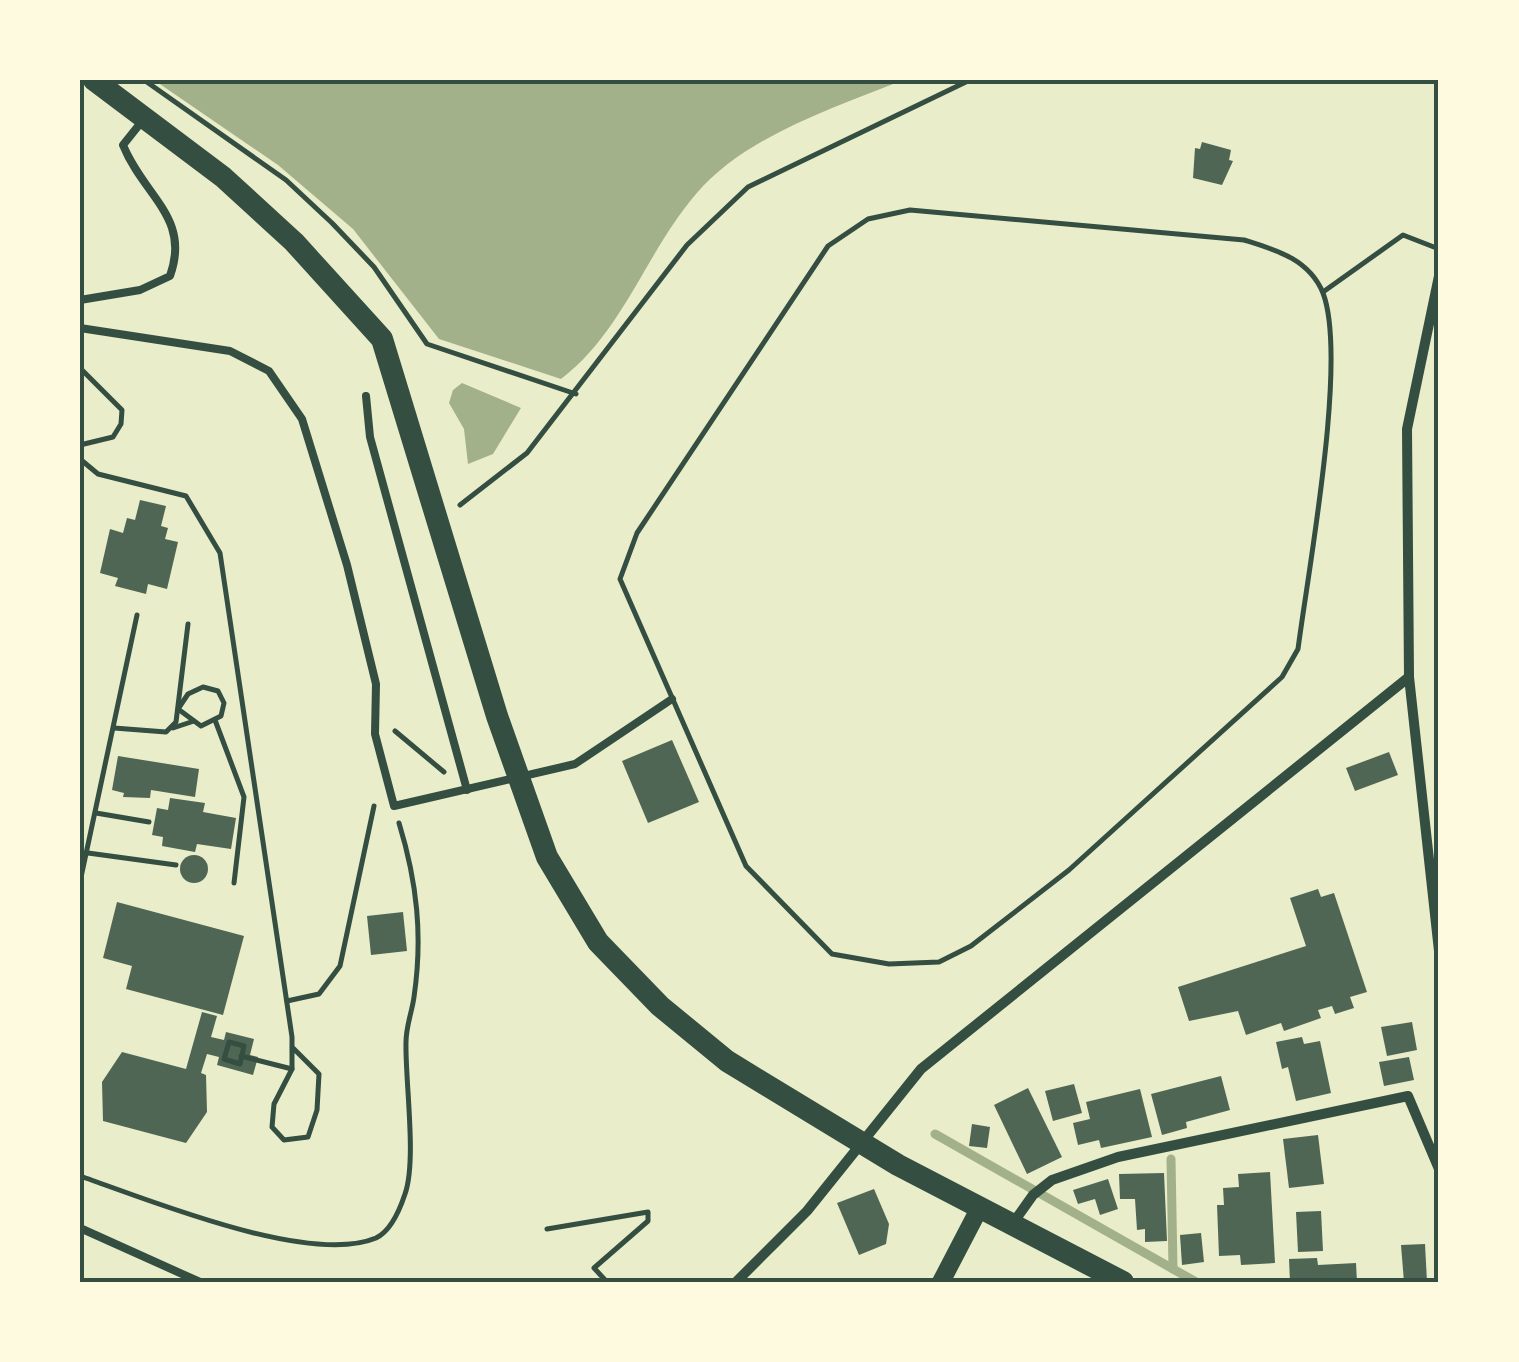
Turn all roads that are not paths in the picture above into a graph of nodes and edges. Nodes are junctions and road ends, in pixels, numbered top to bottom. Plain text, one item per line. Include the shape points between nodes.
1 (94, 80) edge
2 (145, 117) junction
3 (1439, 276) edge
4 (80, 300) edge
5 (80, 328) edge
6 (366, 396) dead end
7 (1409, 677) junction
8 (672, 699) road end
9 (466, 790) junction
10 (1439, 951) edge
11 (1439, 1169) edge
12 (980, 1209) junction
13 (1012, 1224) junction
14 (80, 1228) edge
15 (200, 1282) edge
16 (736, 1282) edge
17 (942, 1282) edge
18 (1123, 1282) edge

1 - 2 highway
2 - 4 lane via 123,146 135,174 175,225 179,252 170,276 140,290
2 - 12 highway via 294,242 382,339 497,716 547,856 598,942 660,1006 727,1060
3 - 7 street via 1407,429
5 - 9 lane via 230,351 269,371 302,419 348,565 376,684 377,748 394,806
6 - 9 lane via 370,437
7 - 10 street
7 - 16 street via 921,1069 807,1211
8 - 9 lane via 575,764
11 - 13 street via 1408,1096 1118,1157 1052,1180
12 - 13 highway
12 - 17 street
13 - 18 highway
14 - 15 lane

